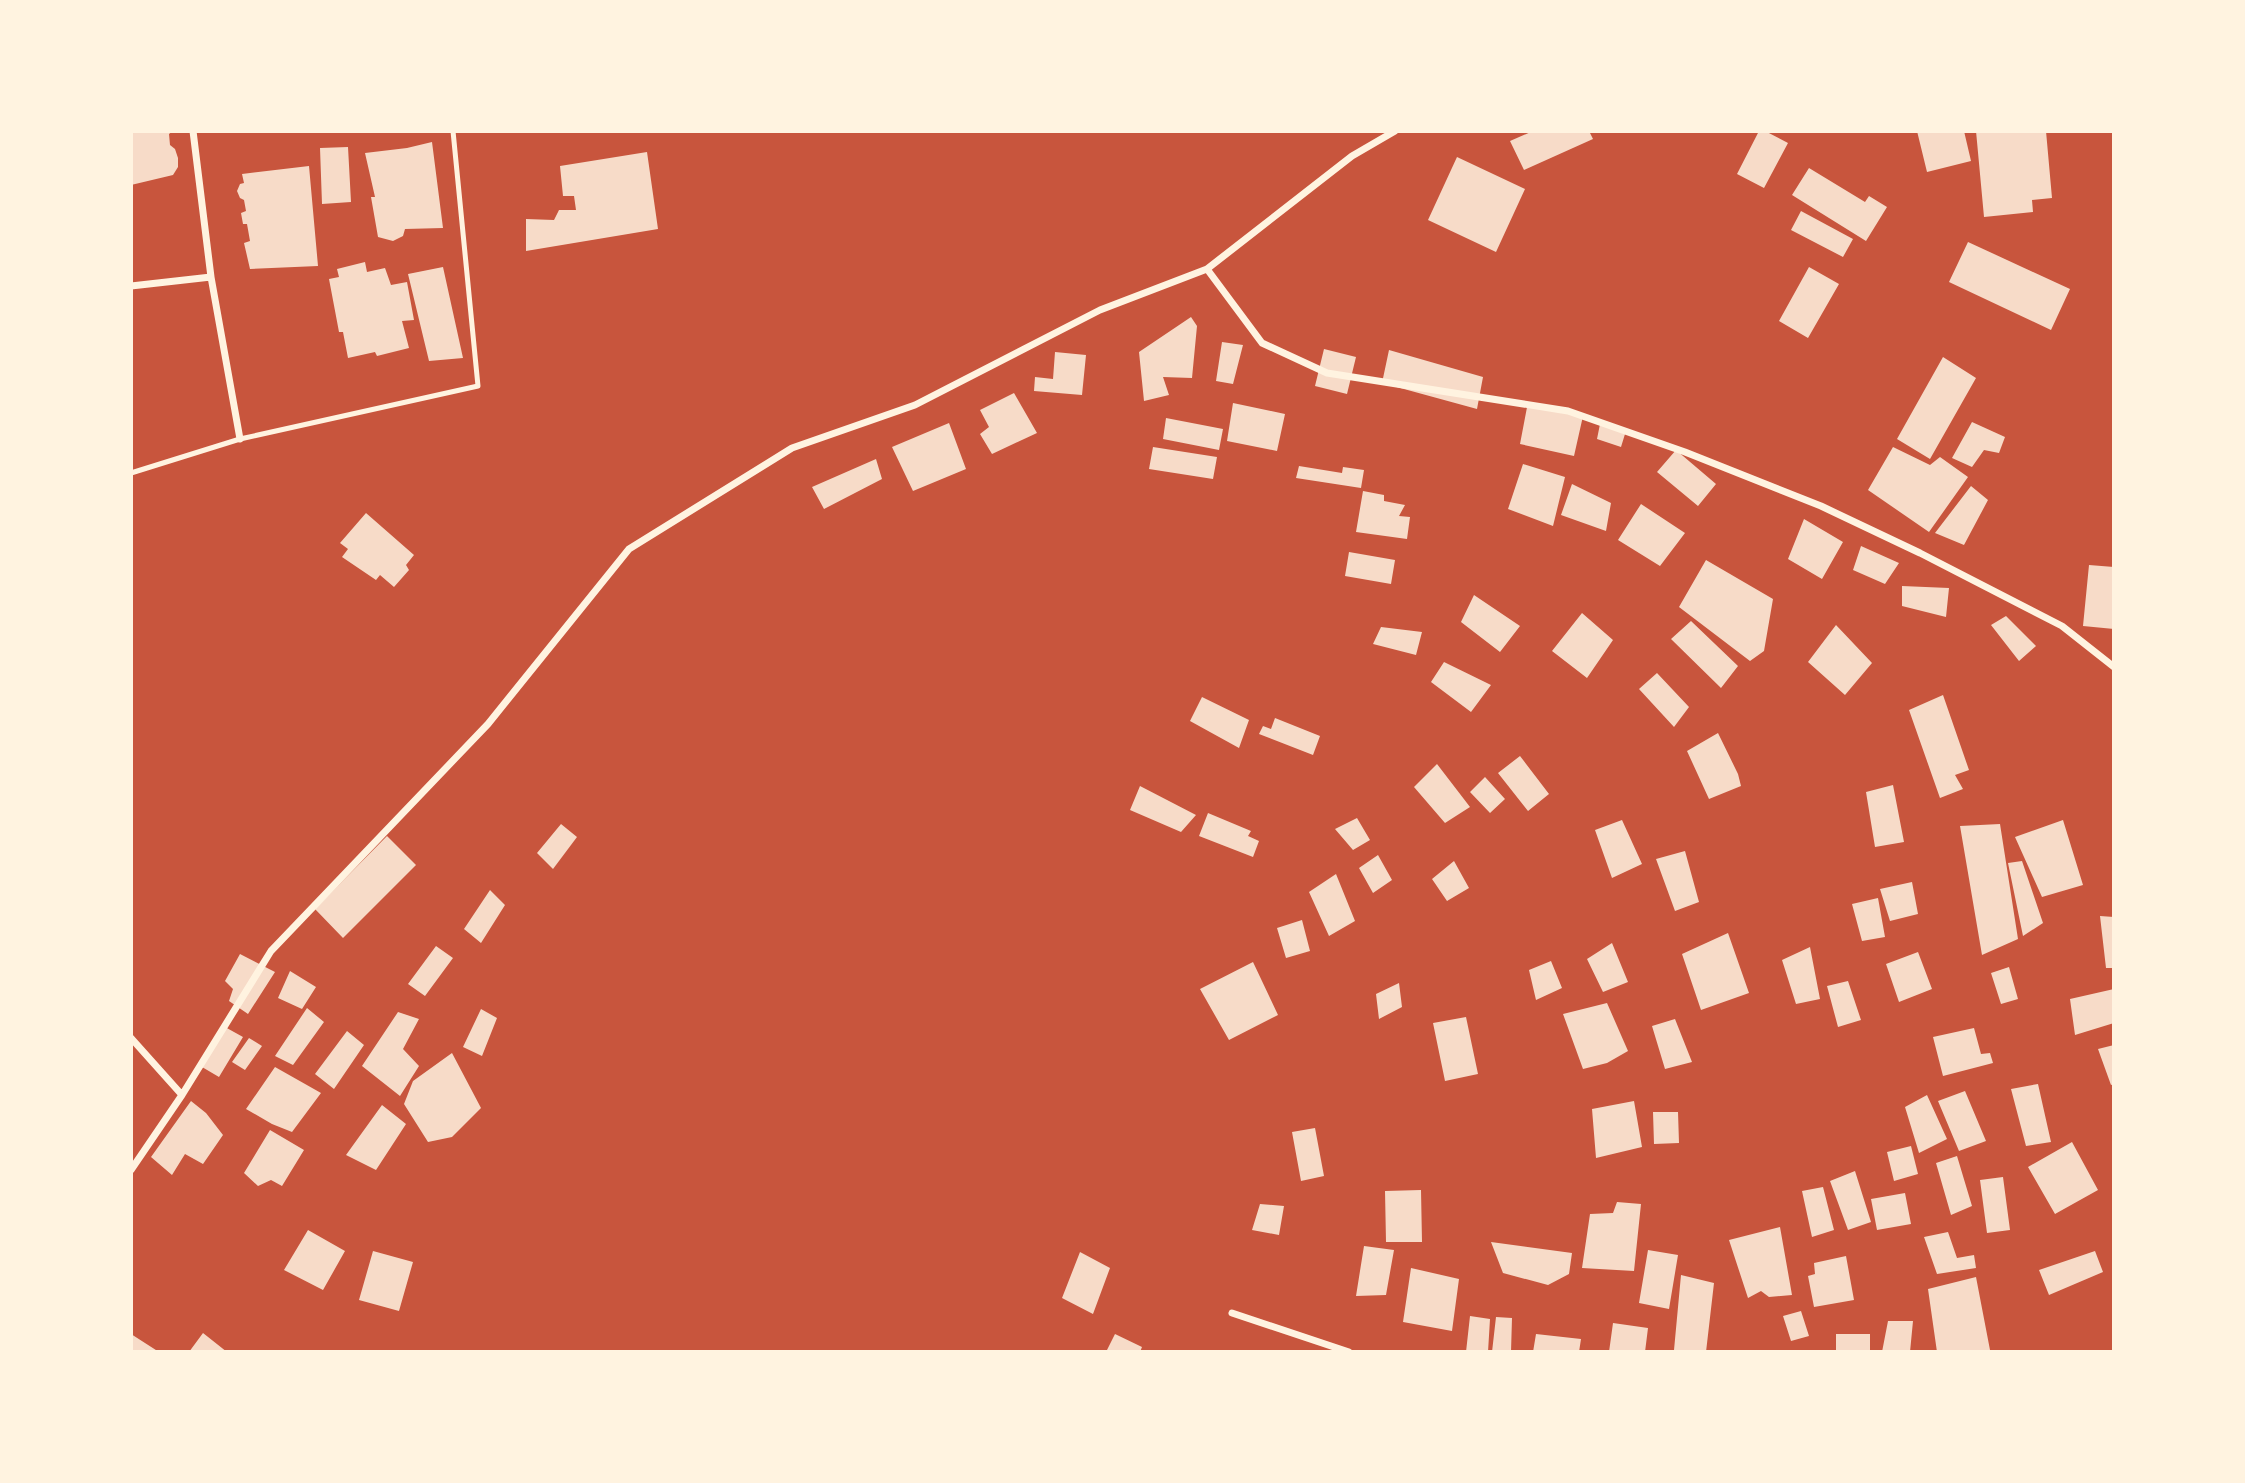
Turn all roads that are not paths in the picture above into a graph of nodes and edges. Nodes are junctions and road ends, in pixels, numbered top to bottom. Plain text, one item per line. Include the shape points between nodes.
1 (193, 131) edge
2 (453, 131) edge
3 (1395, 131) edge
4 (1207, 269) junction
5 (211, 277) junction
6 (131, 286) edge
7 (240, 439) junction
8 (131, 473) edge
9 (2114, 667) edge
10 (131, 1038) edge
11 (182, 1095) junction
12 (131, 1170) edge
13 (1232, 1313) dead end
14 (1349, 1352) edge

1 - 5 street
2 - 7 lane via 478,386
3 - 4 street via 1352,156
4 - 9 street via 1262,343 1327,373 1568,411 1685,452 1821,506 1920,553 2062,626
4 - 11 street via 1100,310 915,405 792,448 629,549 488,724 271,951
5 - 6 street
5 - 7 street
7 - 8 lane
10 - 11 street
11 - 12 street
13 - 14 street

